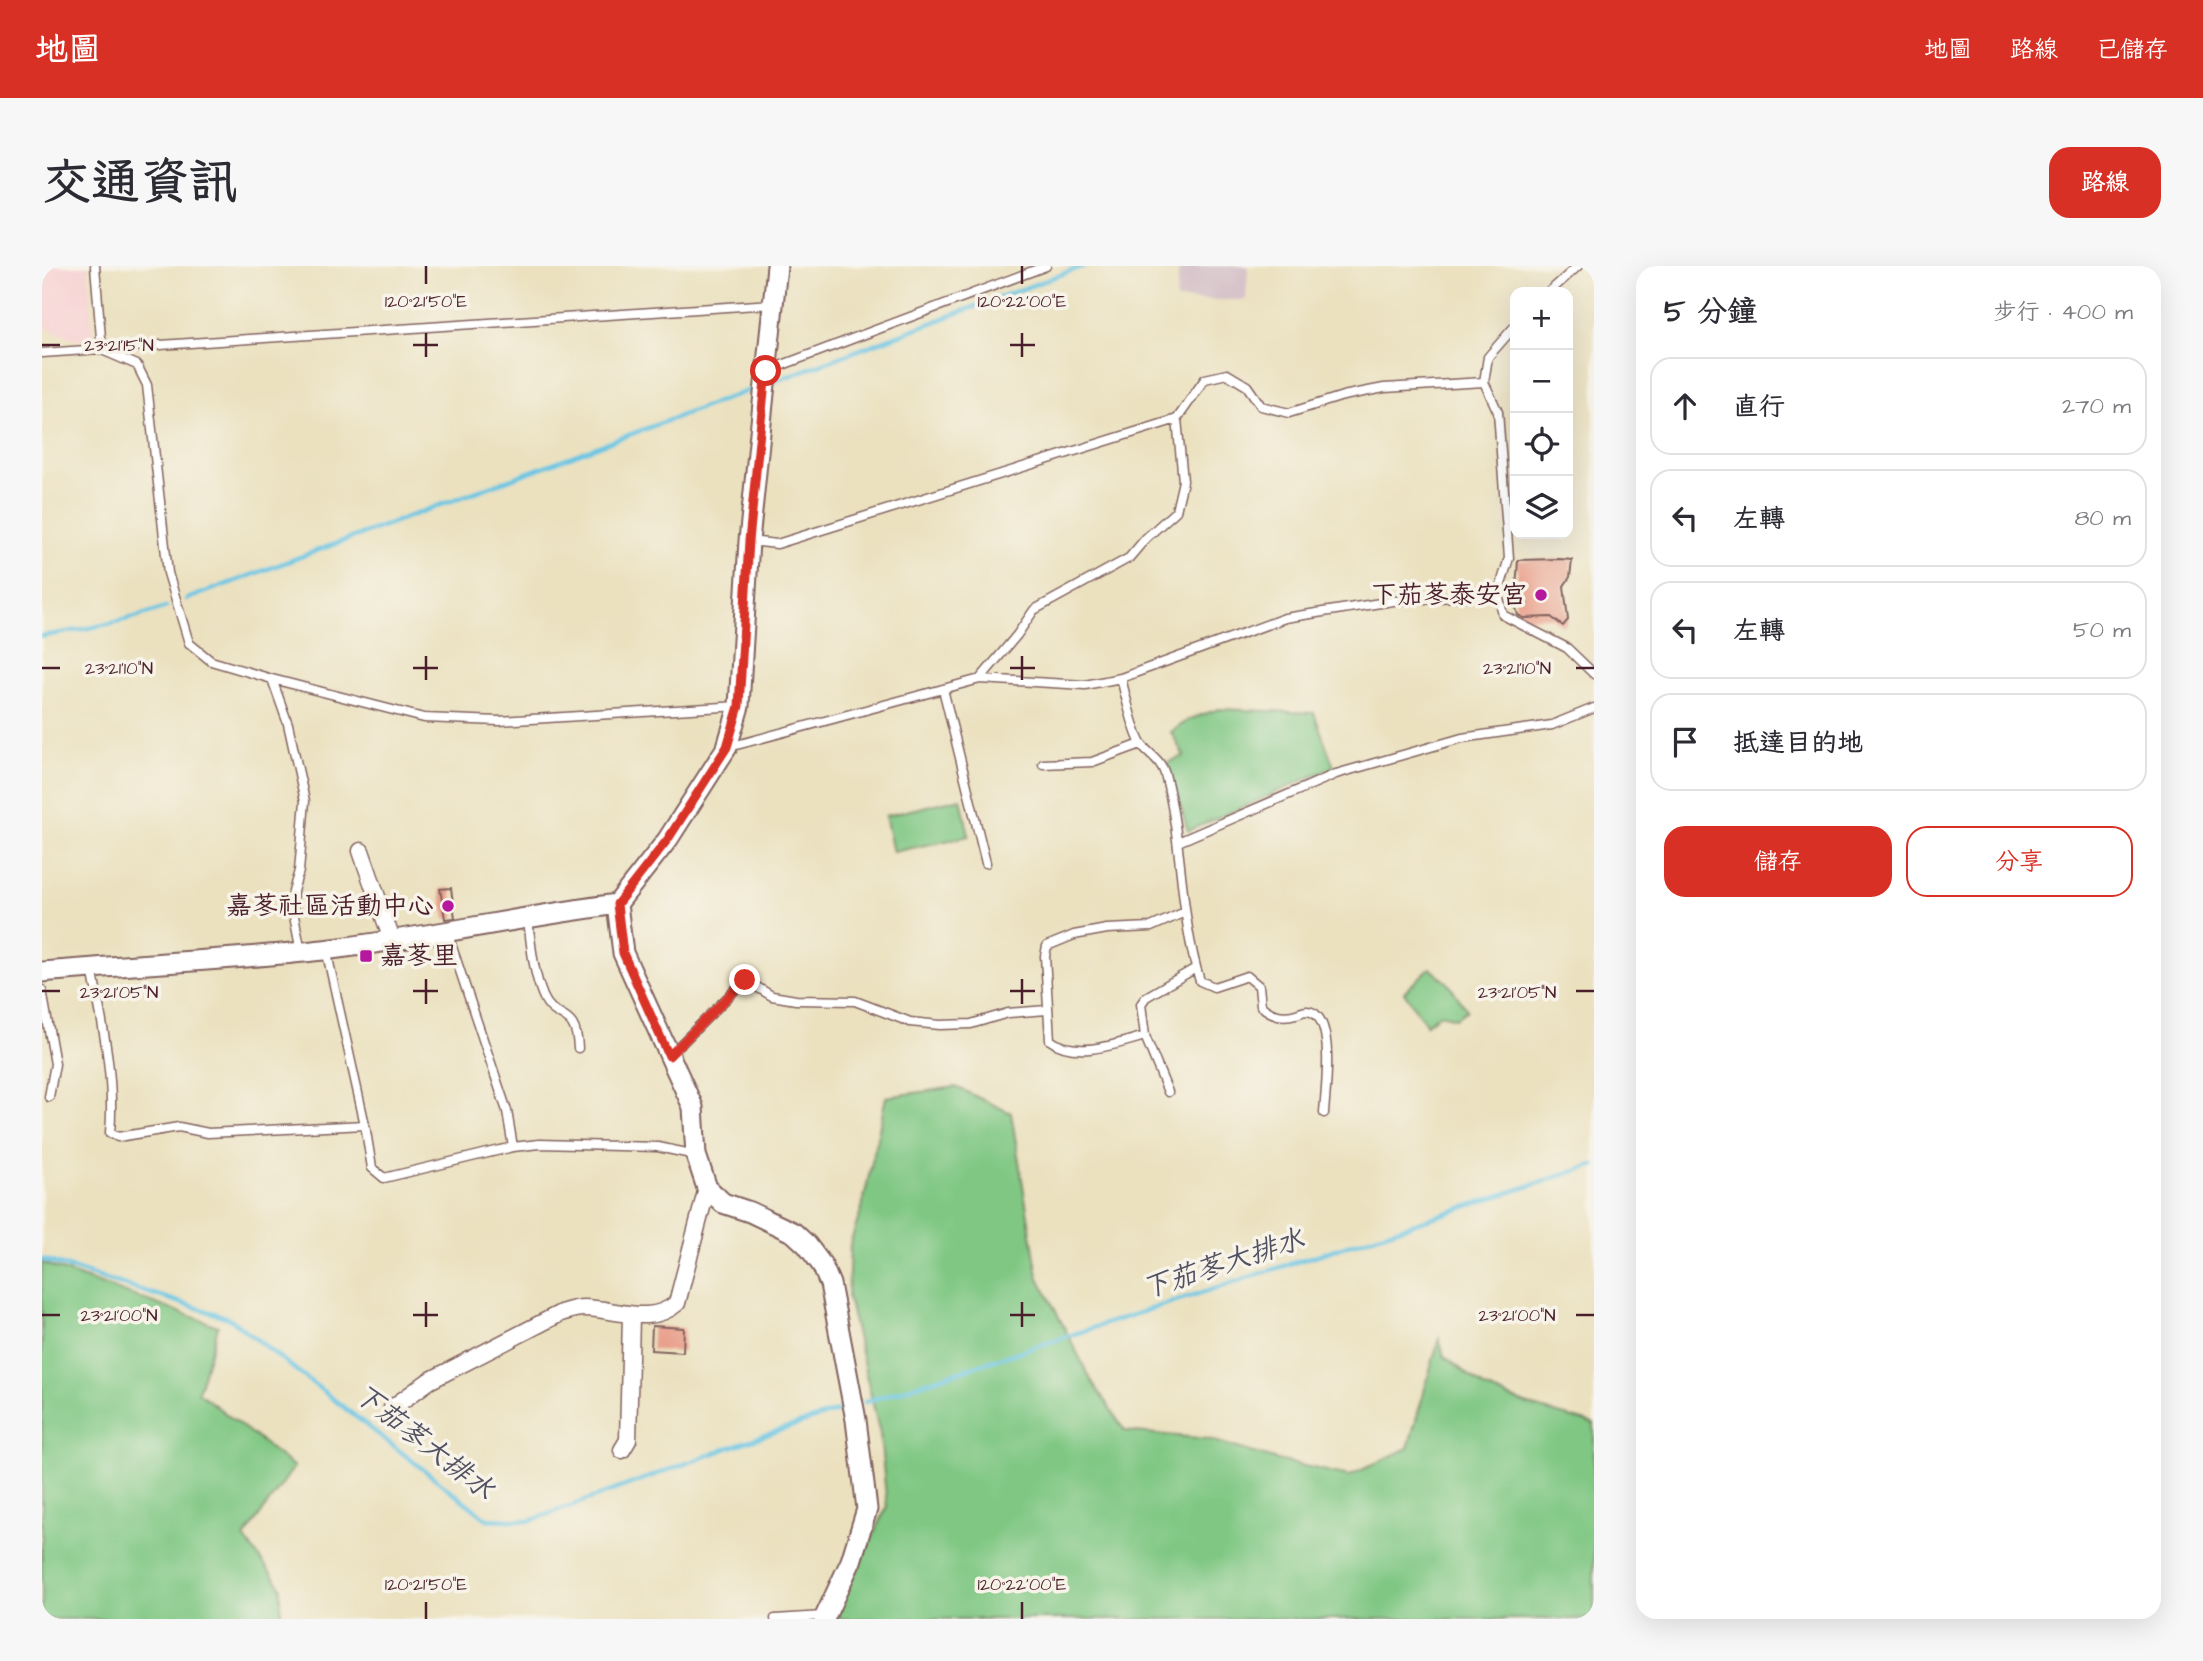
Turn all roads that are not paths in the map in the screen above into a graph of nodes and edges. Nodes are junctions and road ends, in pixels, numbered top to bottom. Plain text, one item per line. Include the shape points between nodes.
1 (95, 266) edge
2 (777, 266) edge
3 (1046, 266) edge
4 (1578, 266) edge
5 (1555, 287) edge
6 (772, 304) junction
7 (1510, 332) edge
8 (102, 350) junction
9 (42, 354) edge
10 (766, 371) junction
11 (1484, 382) junction
12 (1177, 419) junction
13 (749, 541) junction
14 (1498, 594) junction
15 (1594, 674) edge
16 (1121, 678) junction
17 (272, 679) junction
18 (980, 679) junction
19 (943, 689) junction
20 (739, 706) junction
21 (1594, 708) edge
22 (1141, 744) junction
23 (727, 747) junction
24 (1043, 764) dead end
25 (1178, 842) junction
26 (361, 851) dead end
27 (986, 863) dead end
28 (617, 904) junction
29 (1185, 912) junction
30 (528, 916) junction
31 (447, 932) junction
32 (392, 940) junction
33 (326, 950) junction
34 (301, 952) junction
35 (92, 967) junction
36 (1196, 968) junction
37 (42, 972) edge
38 (42, 990) edge
39 (1047, 1010) junction
40 (1145, 1036) junction
41 (578, 1048) dead end
42 (669, 1056) junction
43 (1168, 1092) dead end
44 (49, 1097) dead end
45 (1324, 1113) dead end
46 (365, 1125) junction
47 (513, 1147) junction
48 (696, 1155) junction
49 (707, 1188) junction
50 (631, 1316) junction
51 (392, 1408) dead end
52 (622, 1450) dead end
53 (825, 1617) edge
54 (775, 1619) edge

1 - 8 lane
2 - 6 street
3 - 10 lane
4 - 5 lane
6 - 8 lane
6 - 10 street
7 - 11 lane via 1488,357
8 - 9 lane
8 - 17 lane via 137,365 146,385 168,573 189,643 211,661
10 - 13 street
11 - 12 lane via 1384,388 1289,413 1261,406 1247,386 1227,374 1205,379
11 - 14 lane via 1499,412 1509,558
12 - 13 lane via 777,544
12 - 18 lane via 1183,481 1176,511 1129,558 1034,610
13 - 20 street
14 - 15 lane via 1503,615 1567,648
14 - 16 lane via 1393,601 1285,618
16 - 18 lane via 1085,685
16 - 22 lane
17 - 20 lane via 424,718 499,720
17 - 34 lane via 288,724 305,801 293,891
18 - 19 lane
19 - 23 lane
19 - 27 lane
20 - 23 street
21 - 25 lane via 1552,725 1462,738 1336,774
22 - 24 lane via 1092,762
22 - 25 lane via 1164,771
23 - 28 street via 668,839
25 - 29 lane
26 - 32 street
28 - 30 street
28 - 42 street via 623,953
29 - 36 lane
29 - 39 lane via 1151,927 1074,935 1047,946
30 - 31 street
30 - 41 lane via 544,998 577,1028
31 - 32 street
31 - 47 lane via 507,1111
32 - 33 street
33 - 34 street
33 - 46 lane
34 - 35 street
35 - 37 street
35 - 46 lane via 109,1063 110,1133 118,1137 179,1126 208,1133
36 - 40 lane via 1146,997 1141,1004
36 - 45 lane via 1200,981 1214,987 1247,976 1259,986 1261,1006 1271,1014 1316,1014 1325,1028 1328,1061
38 - 44 lane via 55,1064
39 - 40 lane via 1050,1040 1061,1049 1102,1047
39 - 42 lane via 1008,1013 971,1024 930,1024 911,1022 855,1001 772,996 745,980
40 - 43 lane
42 - 48 street via 693,1107
46 - 47 lane via 372,1168 384,1178
47 - 48 lane via 658,1147
48 - 49 street
49 - 50 street via 677,1303 666,1313
49 - 53 street via 723,1203 794,1233 822,1265 830,1284 856,1420 867,1509 851,1561
50 - 51 street via 622,1311 581,1308 561,1313 429,1381
50 - 52 street via 628,1440
53 - 54 lane

